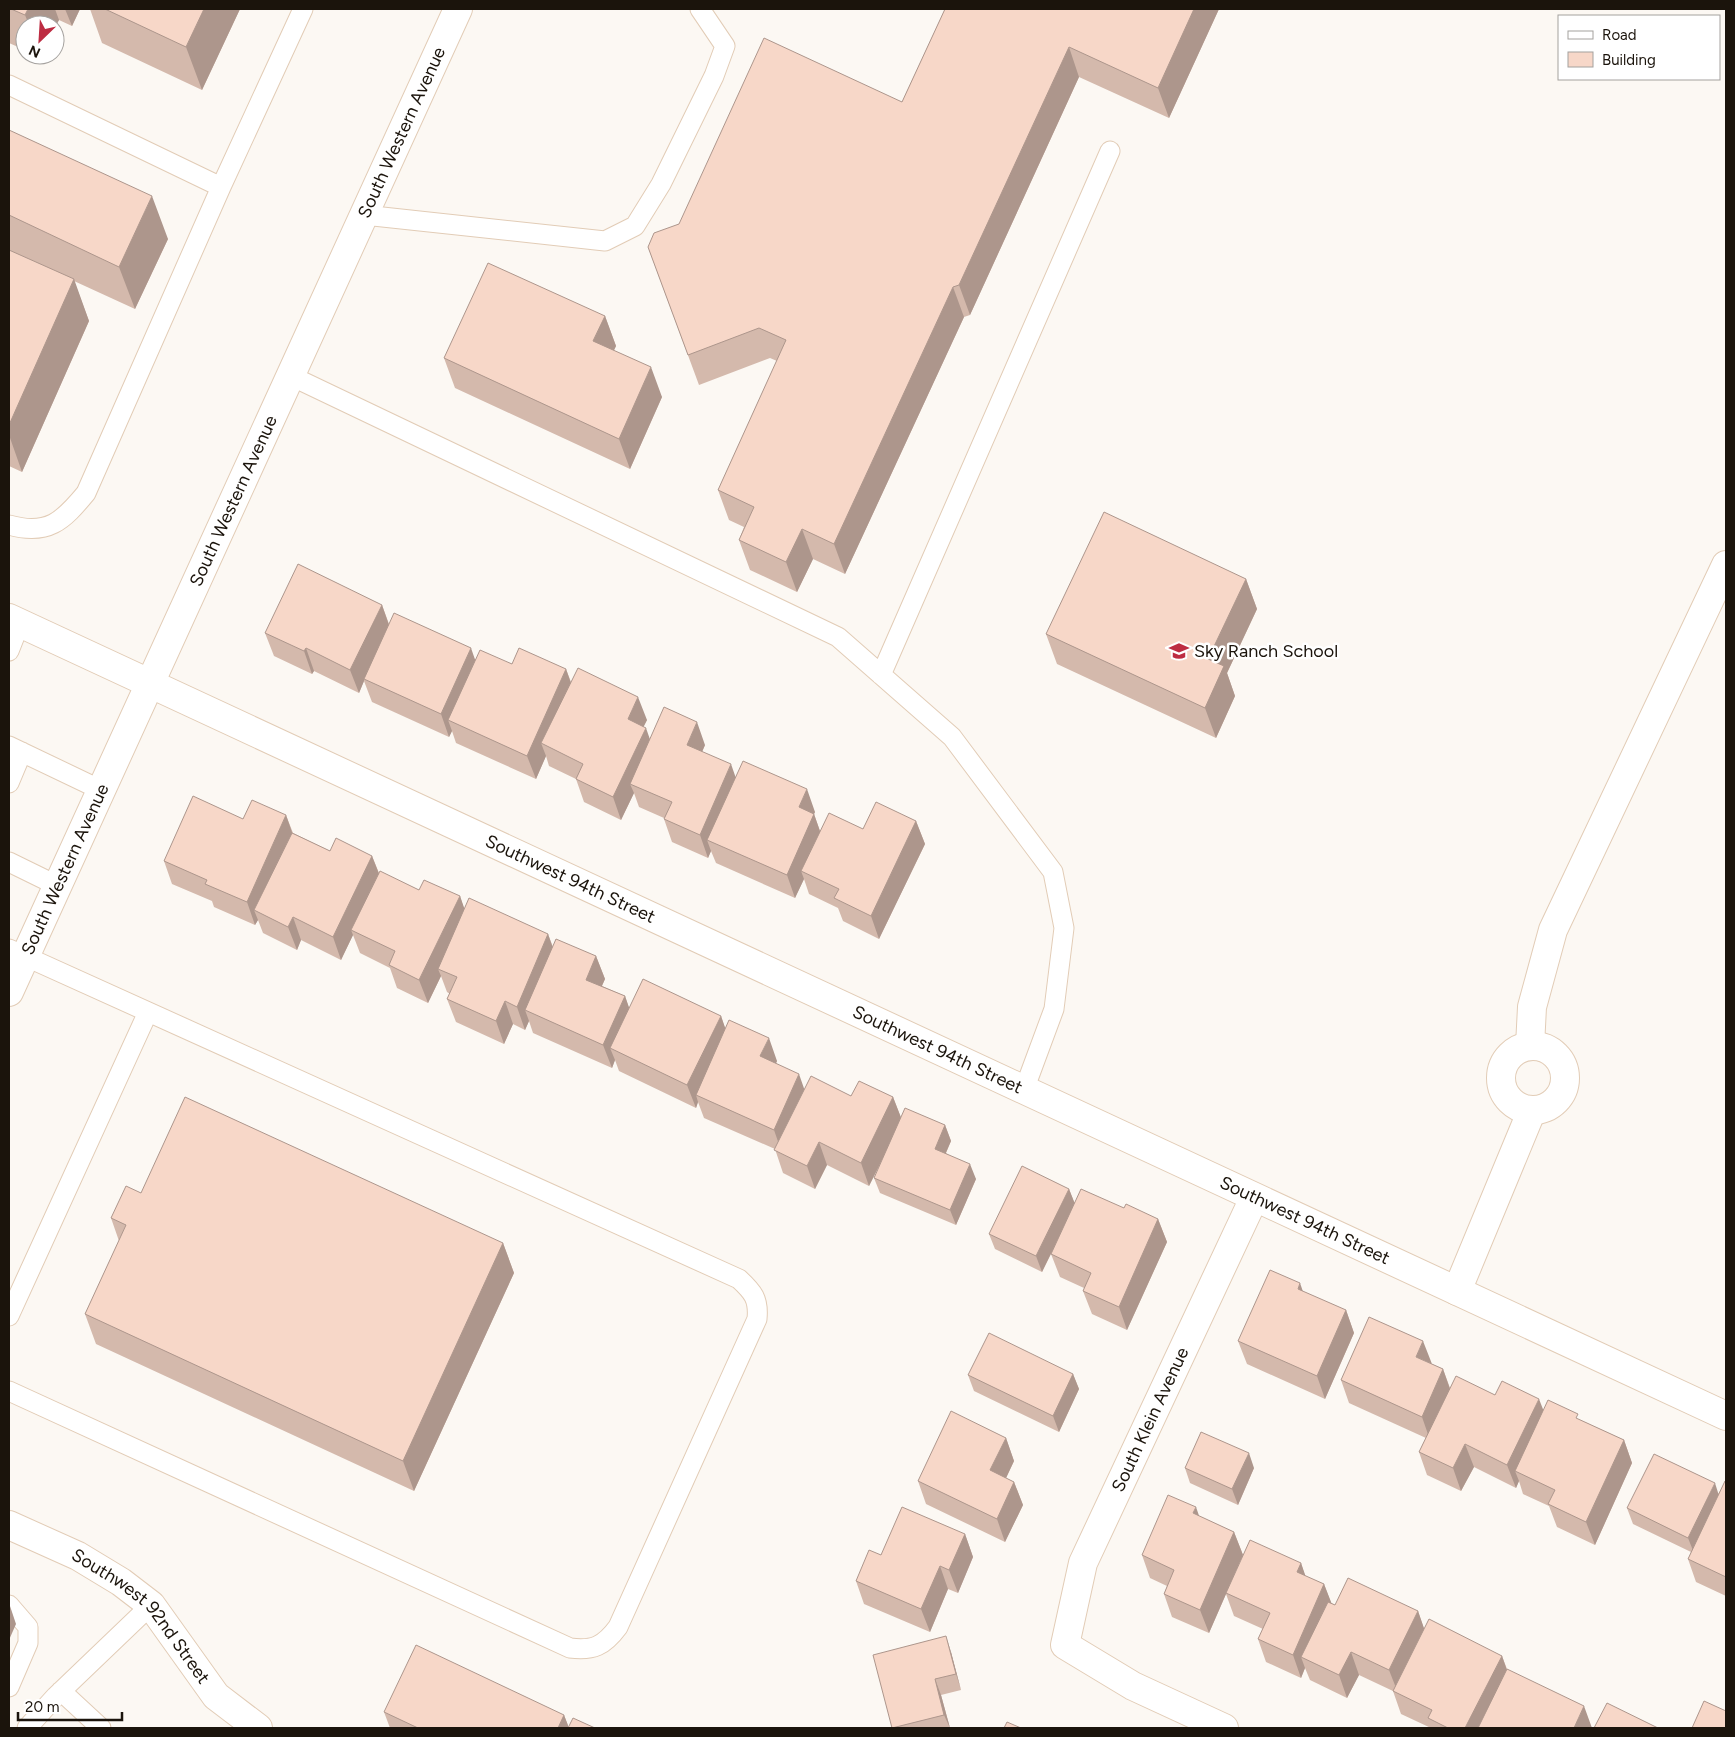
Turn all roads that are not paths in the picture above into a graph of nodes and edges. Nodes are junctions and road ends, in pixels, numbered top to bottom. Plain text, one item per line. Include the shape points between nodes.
1 (303, 9) edge
2 (458, 9) edge
3 (700, 9) edge
4 (9, 85) edge
5 (1110, 150) dead end
6 (221, 187) junction
7 (364, 215) junction
8 (291, 376) junction
9 (9, 525) edge
10 (1726, 565) edge
11 (15, 621) edge
12 (9, 651) edge
13 (881, 675) junction
14 (150, 683) junction
15 (16, 749) edge
16 (9, 783) edge
17 (101, 790) junction
18 (9, 862) edge
19 (58, 886) junction
20 (17, 953) edge
21 (9, 992) edge
22 (148, 1012) junction
23 (1530, 1046) junction
24 (1024, 1090) junction
25 (1532, 1110) junction
26 (1254, 1198) junction
27 (1457, 1291) junction
28 (9, 1316) edge
29 (9, 1391) edge
30 (1726, 1416) edge
31 (9, 1524) edge
32 (9, 1605) edge
33 (151, 1605) junction
34 (9, 1687) edge
35 (61, 1691) junction
36 (27, 1728) edge
37 (101, 1728) edge
38 (258, 1728) edge
39 (1224, 1728) edge

1 - 6 lane
2 - 7 street, South Western Avenue
3 - 7 lane via 725,46 714,76 661,184 635,226 605,241
4 - 6 lane
5 - 13 lane
6 - 9 lane via 86,493 68,515 49,527
7 - 8 street, South Western Avenue
8 - 13 lane via 838,637
8 - 14 street, South Western Avenue
10 - 23 street via 1554,930 1532,1007
11 - 12 lane
11 - 14 street, Southwest 94th Street
13 - 24 lane via 952,737 1053,872 1064,928 1054,1008
14 - 17 street, South Western Avenue
14 - 24 street, Southwest 94th Street
15 - 16 lane
15 - 17 lane
17 - 19 street, South Western Avenue
18 - 19 lane
19 - 20 street, South Western Avenue
20 - 21 street, South Western Avenue
20 - 22 lane
22 - 28 lane
22 - 29 lane via 739,1279 754,1292 759,1304 757,1319 618,1627 608,1641 597,1648 583,1650 570,1648
23 - 25 street via 1511,1054 1504,1063 1501,1078 1505,1094 1512,1102
23 - 25 street via 1551,1050 1564,1067 1566,1077 1565,1088 1556,1101 1542,1110
24 - 26 street, Southwest 94th Street
25 - 27 street
26 - 27 street, Southwest 94th Street
26 - 39 street, South Klein Avenue via 1083,1563 1065,1645 1132,1686
27 - 30 street, Southwest 94th Street
31 - 33 street, Southwest 92nd Street via 78,1556
32 - 34 lane via 28,1627 28,1643
33 - 35 lane
33 - 38 street, Southwest 92nd Street via 216,1696
35 - 36 lane
35 - 37 lane

